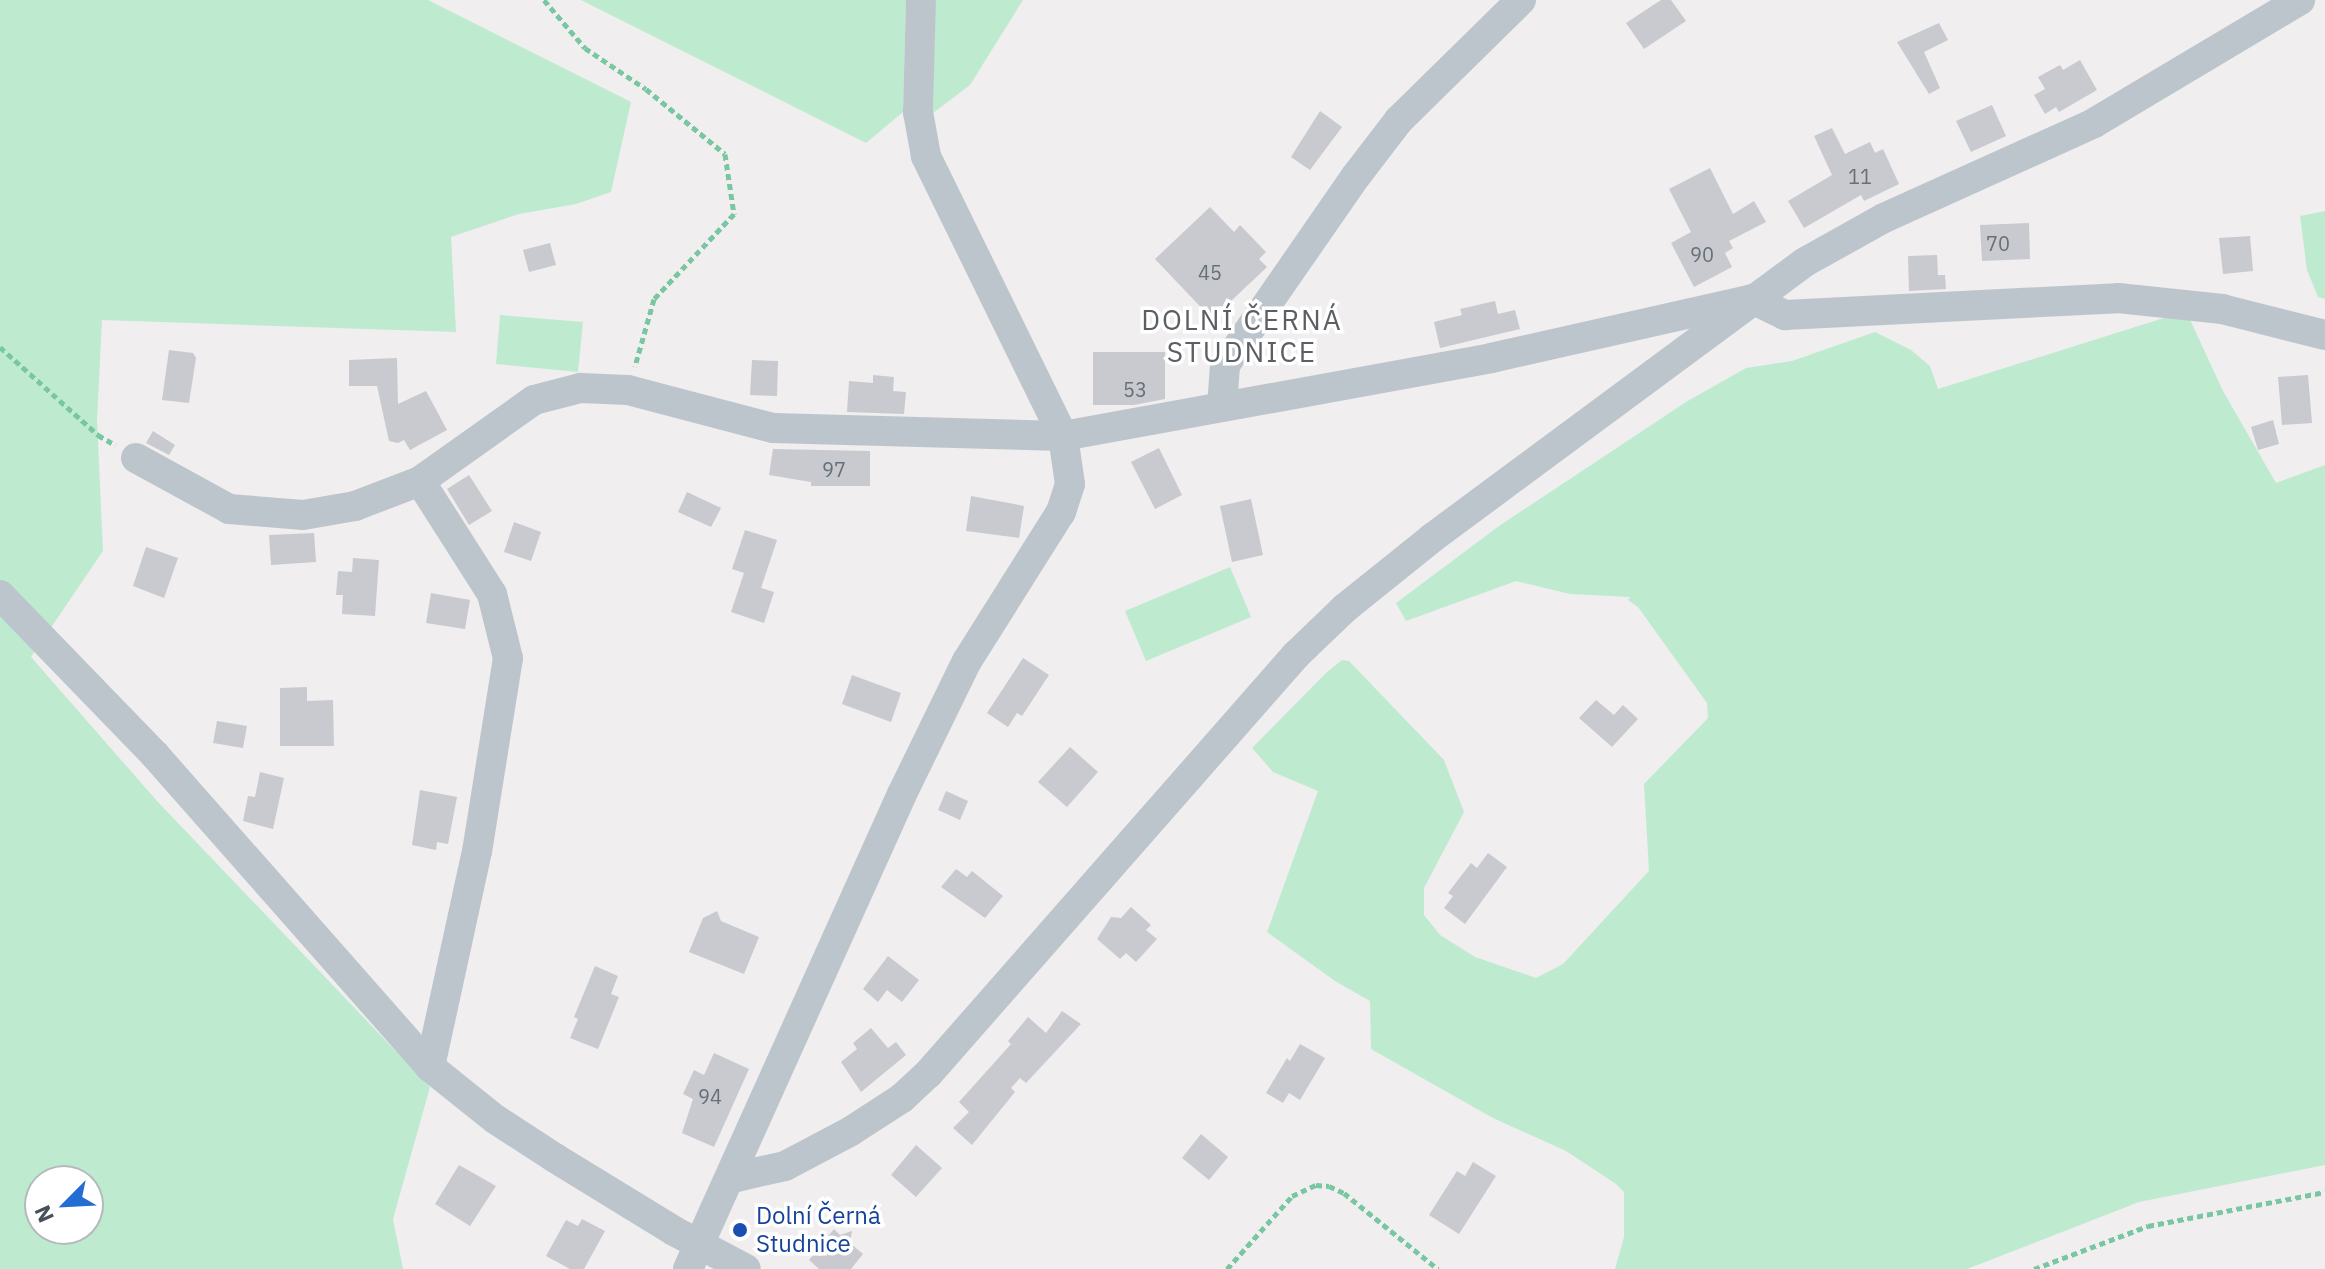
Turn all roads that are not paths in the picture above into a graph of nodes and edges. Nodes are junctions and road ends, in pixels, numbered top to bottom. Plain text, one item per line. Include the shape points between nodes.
1 (921, 0) edge
2 (1521, 0) edge
3 (2300, 0) edge
4 (1752, 299) junction
5 (2325, 335) edge
6 (1222, 407) junction
7 (1063, 436) junction
8 (136, 458) road end
9 (420, 481) junction
10 (0, 595) edge
11 (430, 1067) junction
12 (732, 1178) junction
13 (695, 1257) edge
14 (746, 1269) edge

1 - 7 street via 918,112 926,156
2 - 6 street via 1399,120 1356,176 1225,365
3 - 4 street via 2094,123 1884,218
4 - 5 street via 1785,315 2118,298 2222,309
4 - 6 street via 1491,358
4 - 12 street via 1345,608 1296,655 902,1098 785,1166
6 - 7 street
7 - 9 street via 773,428 628,390 580,388 534,400
7 - 12 street via 1070,484 1061,512 967,661 902,794
8 - 9 street via 229,509 303,515 355,506
9 - 11 street via 492,594 508,658 477,851
10 - 11 street via 155,755
11 - 13 street via 495,1119
12 - 13 street
13 - 14 street

